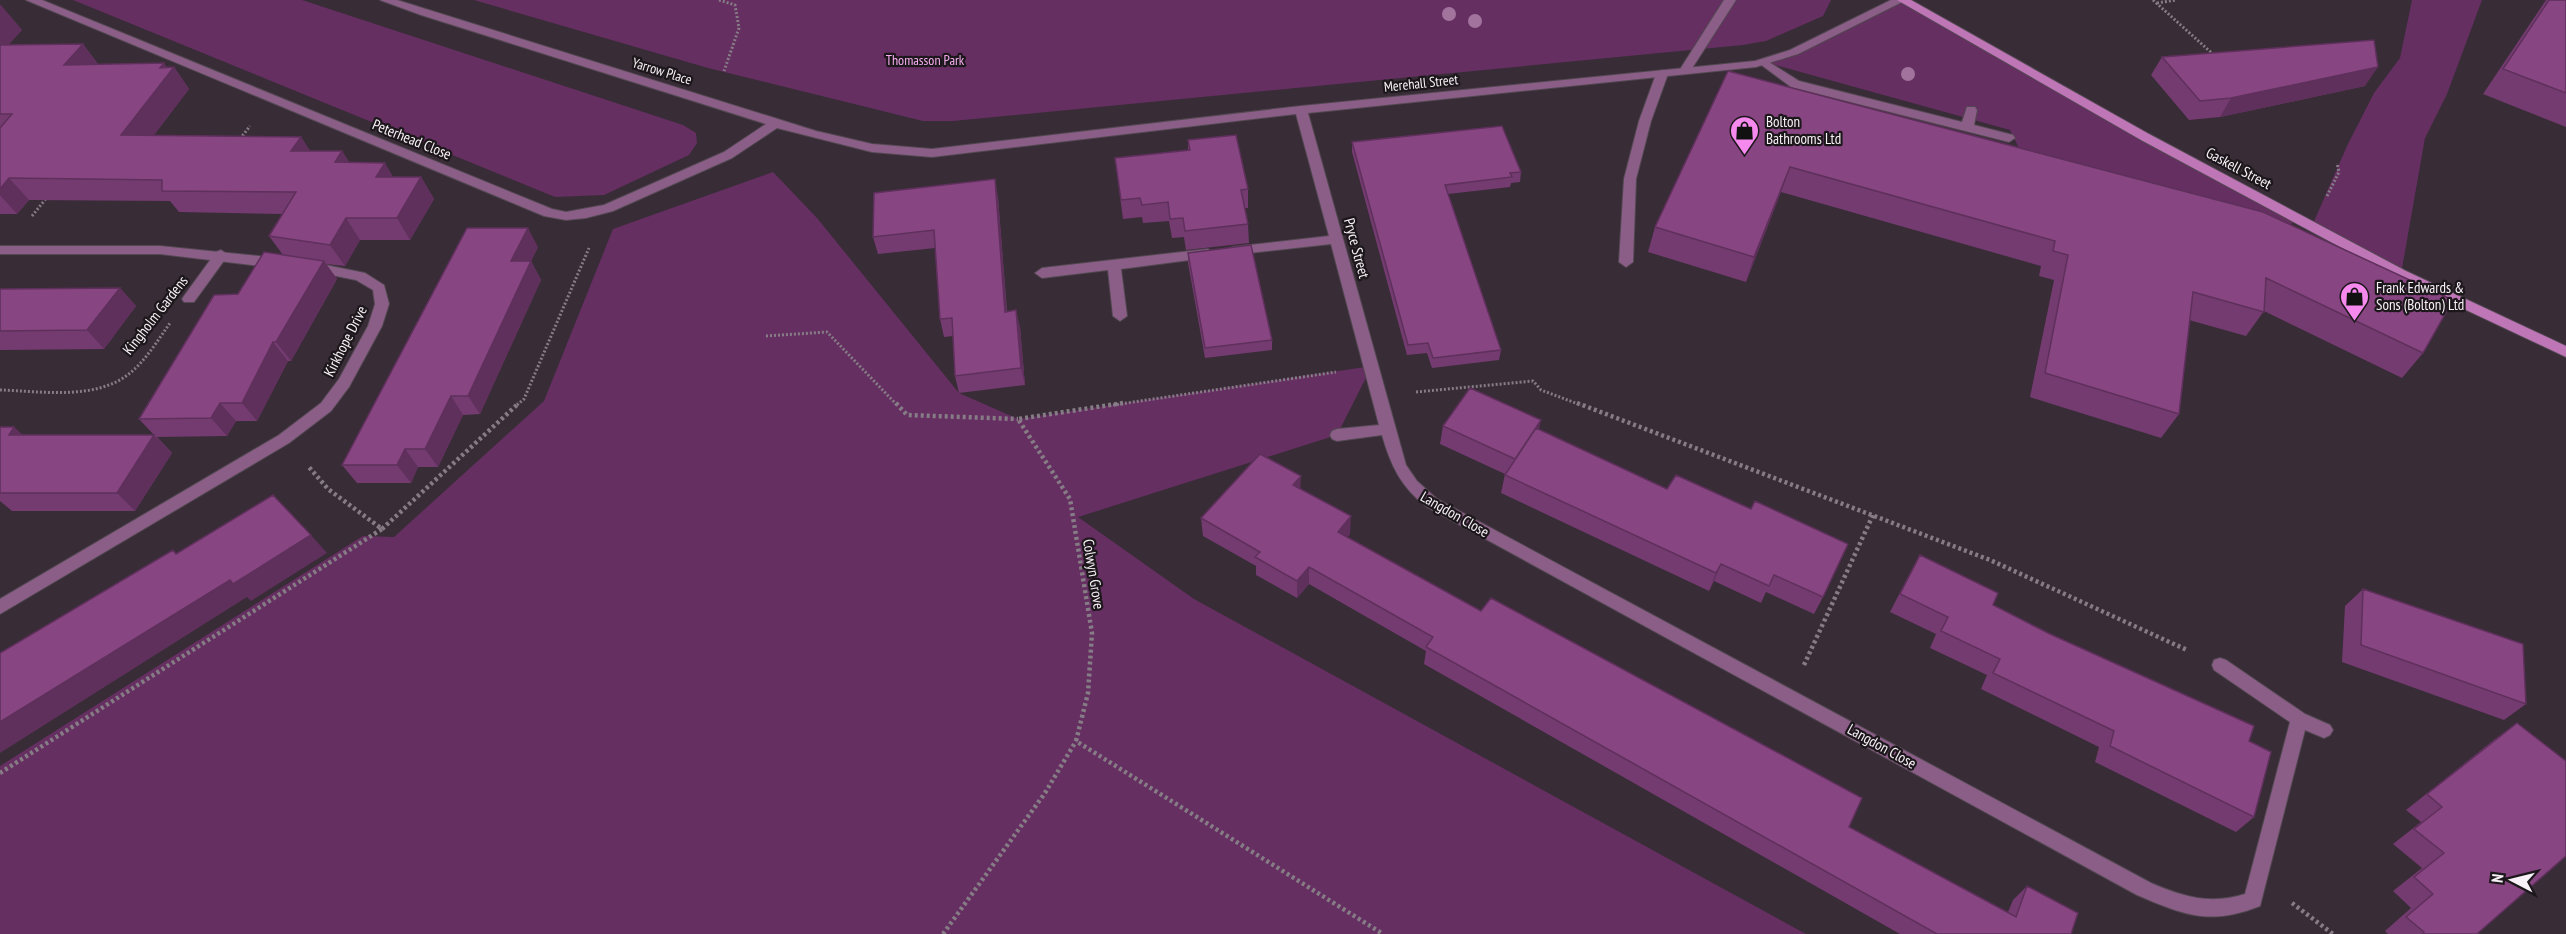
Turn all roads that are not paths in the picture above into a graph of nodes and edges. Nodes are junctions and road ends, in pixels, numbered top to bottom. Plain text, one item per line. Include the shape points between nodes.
1 (32, 0) edge
2 (386, 0) edge
3 (1730, 0) edge
4 (1901, 0) edge
5 (1764, 62) junction
6 (1686, 71) junction
7 (1662, 74) junction
8 (1301, 110) junction
9 (1971, 110) dead end
10 (777, 122) junction
11 (1967, 128) junction
12 (2008, 138) dead end
13 (932, 153) joint
14 (1337, 238) junction
15 (0, 250) edge
16 (221, 255) junction
17 (1626, 262) dead end
18 (1114, 265) junction
19 (1042, 273) dead end
20 (189, 299) road end
21 (1120, 316) dead end
22 (2566, 352) edge
23 (1380, 395) joint
24 (1389, 429) junction
25 (1337, 435) dead end
26 (0, 607) edge
27 (2220, 665) road end
28 (2300, 719) junction
29 (2324, 730) dead end

1 - 10 street, Peterhead Close via 549,213 566,216 608,208 728,155
2 - 10 street, Yarrow Place
3 - 6 street
4 - 5 street, Merehall Street via 1794,52
4 - 22 street, Gaskell Street via 2381,264
5 - 6 street, Merehall Street
5 - 11 street via 1795,84
6 - 7 street, Merehall Street
7 - 8 street, Merehall Street
7 - 17 street via 1630,179
8 - 13 street, Merehall Street
8 - 14 street, Pryce Street
9 - 11 street
10 - 13 street, Yarrow Place via 875,150
11 - 12 street
14 - 18 street
14 - 23 street, Pryce Street
15 - 16 street, Kirkhope Drive via 121,249
16 - 20 street, Kingholm Gardens
16 - 26 street, Kirkhope Drive via 360,276 379,288 382,304 375,326 344,383 326,407 284,439
18 - 19 street
18 - 21 street
23 - 24 street, Langdon Close
24 - 25 street
24 - 28 street, Langdon Close via 1404,478 1432,503 2144,889 2191,909 2229,909 2253,900
27 - 28 street
28 - 29 street

